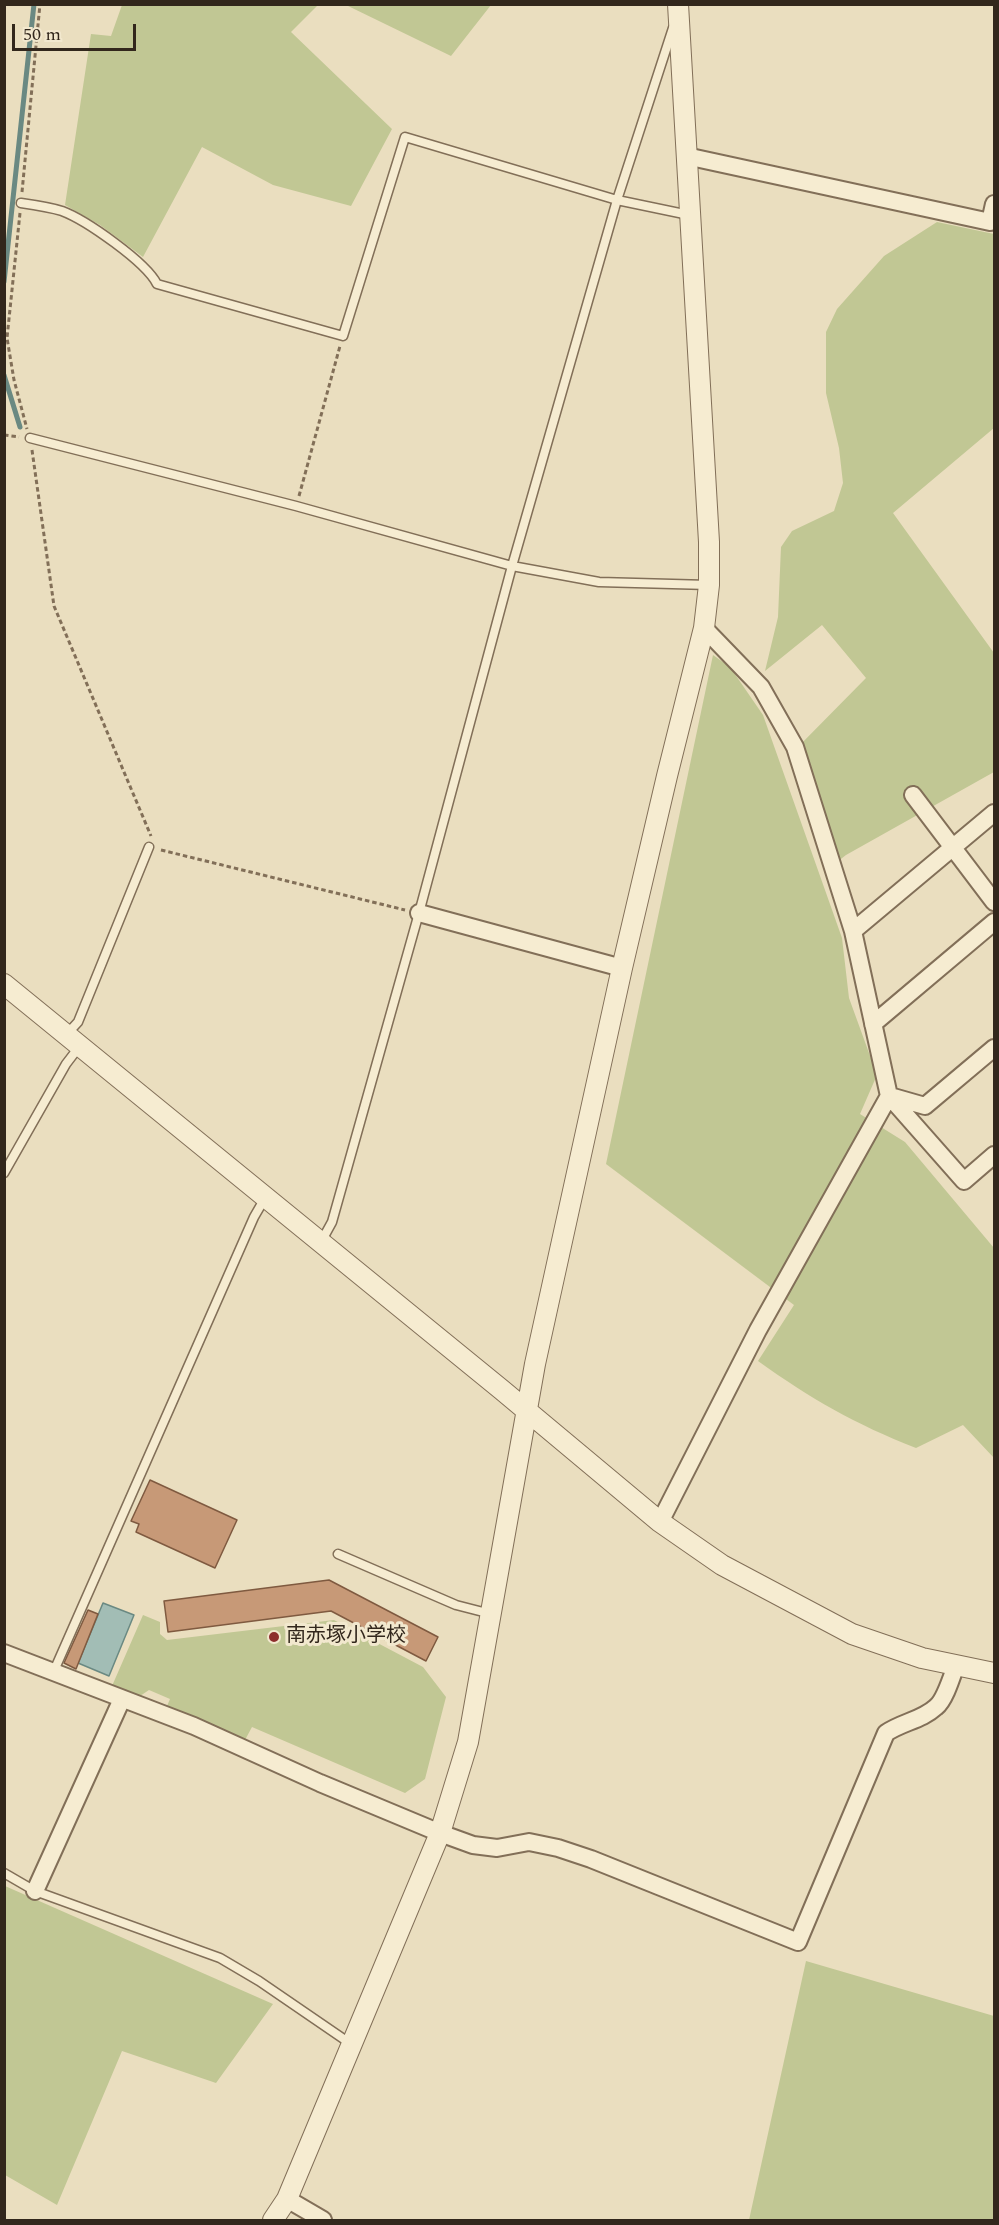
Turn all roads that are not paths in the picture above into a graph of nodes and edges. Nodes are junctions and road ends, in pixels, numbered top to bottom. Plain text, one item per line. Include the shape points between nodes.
1 (678, 9) edge
2 (686, 156) junction
3 (617, 200) junction
4 (21, 203) road end
5 (994, 204) edge
6 (689, 215) junction
7 (30, 438) road end
8 (512, 566) junction
9 (709, 585) junction
10 (704, 628) junction
11 (913, 795) dead end
12 (994, 813) edge
13 (149, 847) road end
14 (953, 848) junction
15 (994, 902) edge
16 (419, 913) junction
17 (994, 922) edge
18 (853, 931) junction
19 (622, 968) junction
20 (4, 984) edge
21 (873, 1024) junction
22 (73, 1041) junction
23 (994, 1047) edge
24 (889, 1096) junction
25 (994, 1155) edge
26 (4, 1173) edge
27 (266, 1198) junction
28 (320, 1243) junction
29 (527, 1410) junction
30 (660, 1522) junction
31 (338, 1554) dead end
32 (491, 1614) junction
33 (4, 1653) edge
34 (956, 1665) junction
35 (52, 1673) junction
36 (994, 1673) edge
37 (122, 1699) junction
38 (440, 1833) junction
39 (4, 1874) edge
40 (35, 1891) junction
41 (351, 2044) junction
42 (286, 2199) junction
43 (273, 2220) edge
44 (323, 2220) edge

1 - 2 street
1 - 3 lane
2 - 5 street via 990,222
2 - 6 street
3 - 4 lane via 405,137 342,336 157,284 153,276 109,238 64,212
3 - 6 lane
3 - 8 lane
6 - 9 street
7 - 8 lane
8 - 9 lane via 599,582
8 - 16 lane
9 - 10 street
10 - 18 street via 761,687 795,747
10 - 19 street
11 - 14 street
12 - 14 street
13 - 22 lane
14 - 15 street
14 - 18 street
16 - 19 street
16 - 28 lane via 332,1222
17 - 21 street
18 - 21 street
19 - 29 street
20 - 22 street
21 - 24 street
22 - 26 lane via 66,1064
22 - 27 street
23 - 24 street via 925,1106
24 - 25 street via 964,1181
24 - 30 street via 758,1330
27 - 28 street
27 - 35 lane via 254,1217
28 - 29 street
29 - 30 street
29 - 32 street
30 - 34 street via 722,1565 852,1634 922,1658
31 - 32 lane via 456,1605
32 - 38 street via 468,1742
33 - 35 street
34 - 36 street
34 - 38 street via 938,1707 886,1733 798,1942 558,1848 529,1842 497,1848 473,1845
35 - 37 street
37 - 38 street via 194,1726
37 - 40 street
38 - 41 street
39 - 40 lane
40 - 41 lane via 220,1958
41 - 42 street
42 - 43 street
42 - 44 street

